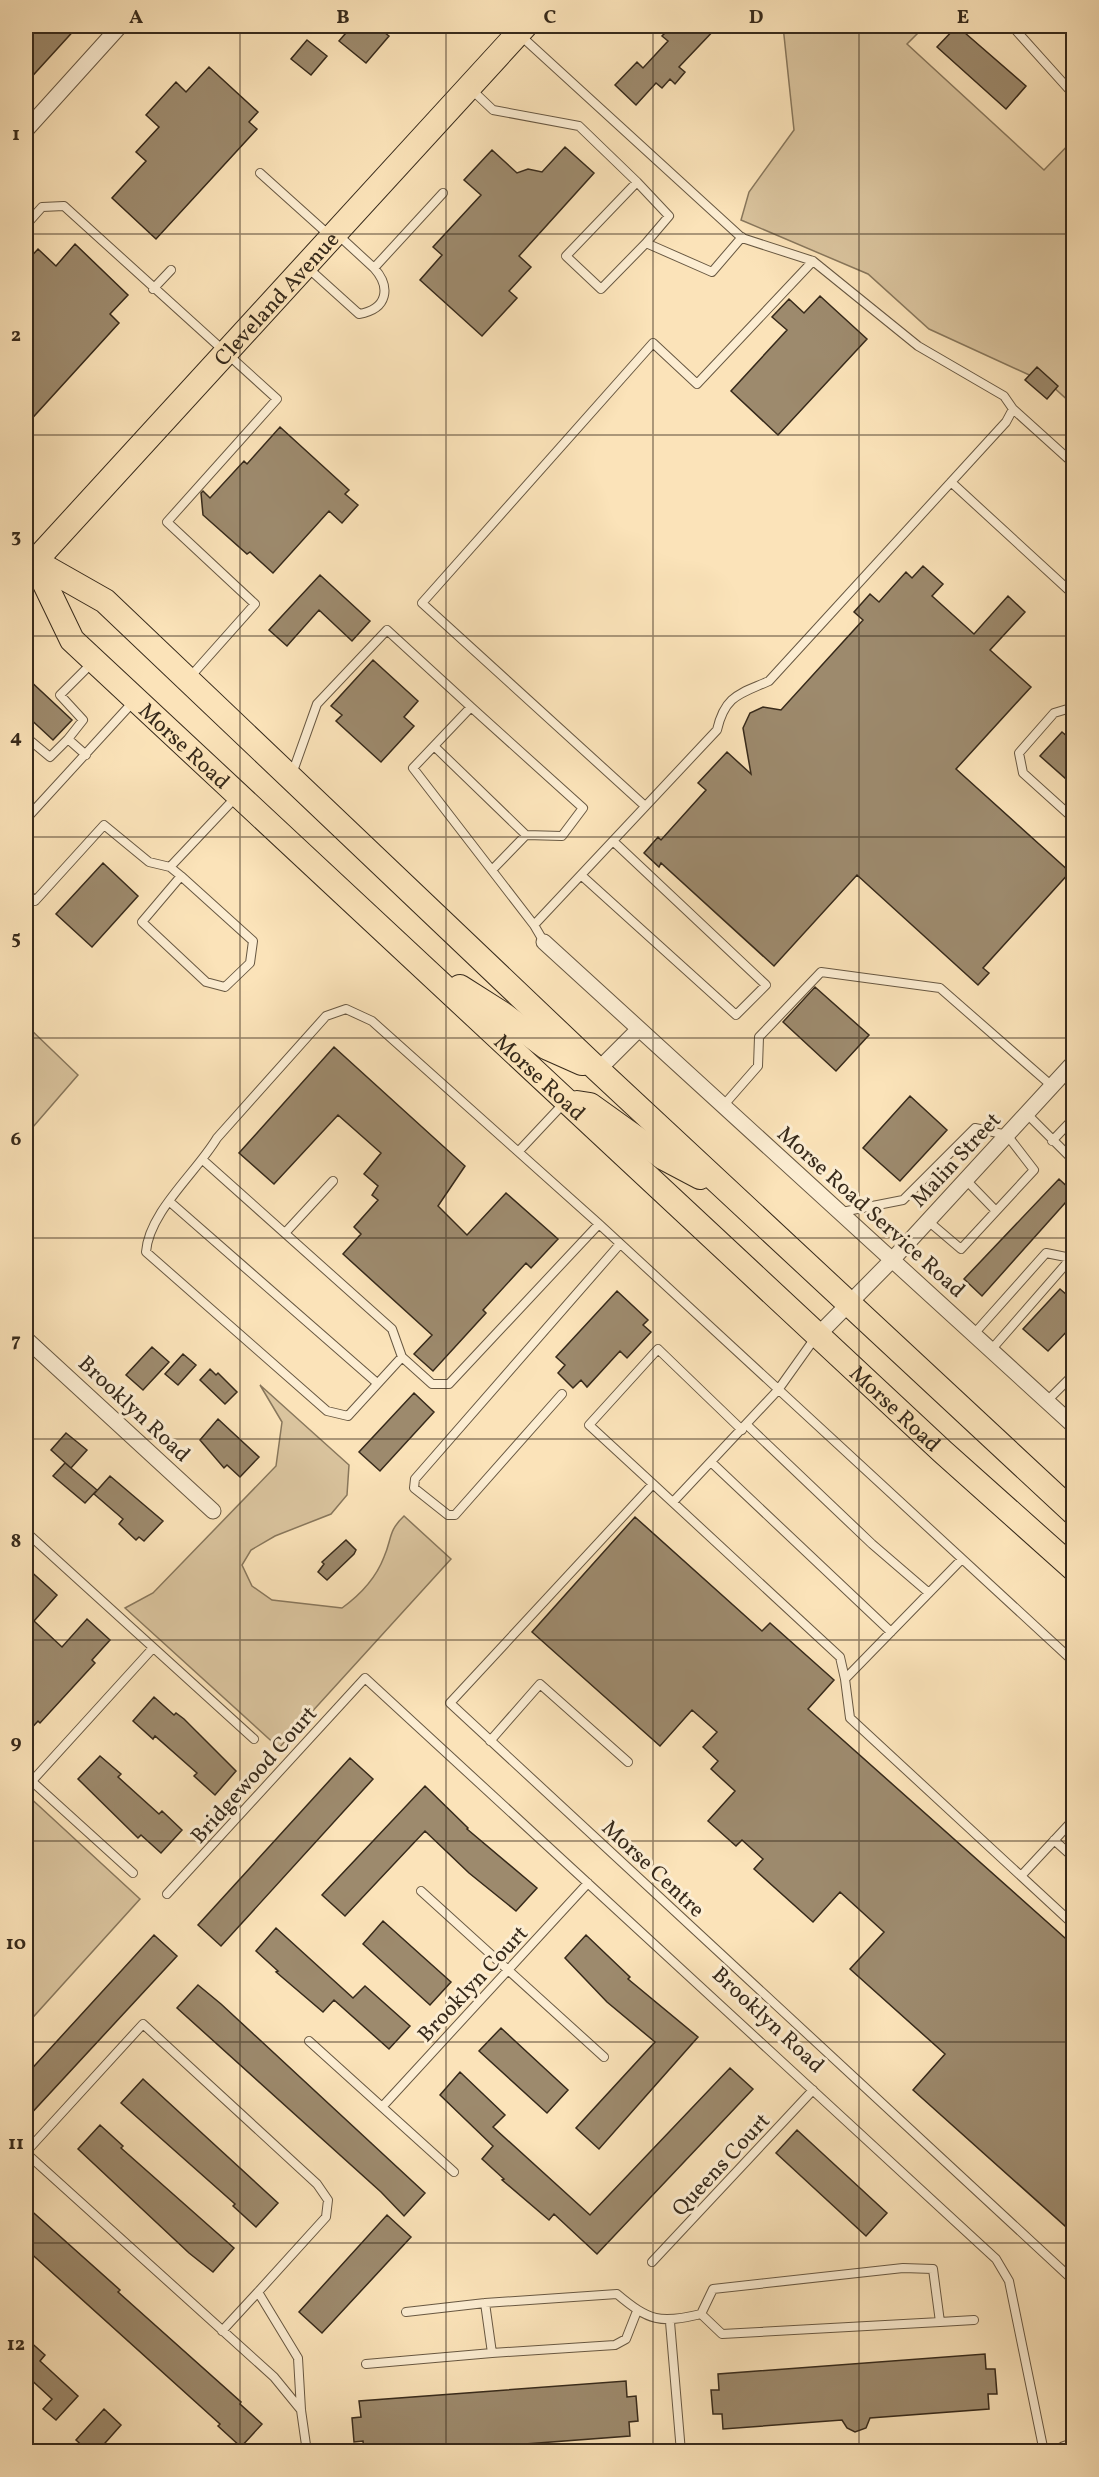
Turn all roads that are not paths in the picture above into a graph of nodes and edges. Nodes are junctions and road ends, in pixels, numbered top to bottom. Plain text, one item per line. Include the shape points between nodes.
1 (120, 26) edge
2 (1012, 26) edge
3 (522, 29) edge
4 (469, 87) junction
5 (1074, 95) edge
6 (26, 130) edge
7 (260, 173) dead end
8 (637, 182) junction
9 (443, 193) dead end
10 (26, 225) edge
11 (334, 236) junction
12 (742, 237) junction
13 (646, 243) junction
14 (813, 261) junction
15 (306, 266) junction
16 (374, 268) junction
17 (171, 270) dead end
18 (153, 289) junction
19 (225, 355) junction
20 (1014, 409) junction
21 (1074, 464) edge
22 (951, 482) junction
23 (28, 561) edge
24 (1074, 595) edge
25 (94, 660) junction
26 (188, 679) junction
27 (136, 700) junction
28 (471, 707) junction
29 (1074, 707) edge
30 (26, 737) edge
31 (68, 739) junction
32 (434, 746) junction
33 (86, 755) junction
34 (291, 777) junction
35 (237, 795) junction
36 (645, 806) junction
37 (26, 819) edge
38 (1074, 819) edge
39 (526, 835) junction
40 (613, 841) junction
41 (170, 867) junction
42 (492, 870) junction
43 (581, 875) junction
44 (181, 876) junction
45 (26, 892) edge
46 (534, 925) junction
47 (544, 942) joint
48 (403, 949) junction
49 (639, 1029) junction
50 (1074, 1062) edge
51 (598, 1070) junction
52 (1052, 1086) junction
53 (565, 1102) junction
54 (723, 1106) junction
55 (1027, 1114) junction
56 (1074, 1118) edge
57 (1007, 1135) junction
58 (1052, 1141) junction
59 (519, 1151) junction
60 (204, 1161) junction
61 (1074, 1161) edge
62 (966, 1180) junction
63 (333, 1181) dead end
64 (728, 1192) junction
65 (170, 1202) junction
66 (996, 1211) junction
67 (840, 1212) junction
68 (928, 1221) junction
69 (599, 1224) junction
70 (285, 1233) junction
71 (620, 1244) junction
72 (1072, 1257) edge
73 (892, 1260) junction
74 (846, 1304) junction
75 (818, 1335) junction
76 (973, 1335) junction
77 (26, 1339) edge
78 (991, 1350) junction
79 (402, 1357) junction
80 (1074, 1374) edge
81 (377, 1383) junction
82 (778, 1390) junction
83 (562, 1394) dead end
84 (1047, 1401) junction
85 (1074, 1426) edge
86 (744, 1427) junction
87 (711, 1462) junction
88 (653, 1484) junction
89 (673, 1502) junction
90 (213, 1511) dead end
91 (1074, 1513) edge
92 (26, 1532) edge
93 (962, 1559) junction
94 (1074, 1569) edge
95 (929, 1593) junction
96 (891, 1632) junction
97 (153, 1648) junction
98 (1074, 1662) edge
99 (365, 1678) joint
100 (845, 1679) junction
101 (254, 1739) dead end
102 (490, 1741) junction
103 (628, 1762) dead end
104 (29, 1778) edge
105 (1074, 1819) edge
106 (1054, 1840) junction
107 (1074, 1858) edge
108 (133, 1874) dead end
109 (1021, 1876) junction
110 (588, 1883) junction
111 (421, 1891) dead end
112 (167, 1894) dead end
113 (1074, 1925) edge
114 (508, 1970) junction
115 (309, 2041) dead end
116 (604, 2057) dead end
117 (813, 2090) junction
118 (382, 2107) junction
119 (26, 2152) edge
120 (454, 2172) dead end
121 (652, 2262) dead end
122 (1074, 2281) edge
123 (258, 2292) junction
124 (485, 2303) junction
125 (637, 2311) junction
126 (406, 2312) dead end
127 (701, 2314) junction
128 (974, 2320) dead end
129 (670, 2322) junction
130 (940, 2322) junction
131 (222, 2331) junction
132 (492, 2353) junction
133 (366, 2364) dead end
134 (301, 2410) junction
135 (1074, 2449) edge
136 (307, 2451) edge
137 (681, 2451) edge
138 (1044, 2451) edge
139 (1065, 2451) edge

1 - 6 street
2 - 5 lane
3 - 4 main road, Cleveland Avenue
3 - 12 lane
4 - 8 lane via 493,110 579,126
4 - 11 main road, Cleveland Avenue
7 - 11 lane
8 - 13 lane via 669,216
8 - 13 lane via 566,256 601,289
9 - 16 lane
10 - 18 lane via 42,207 64,206
11 - 15 main road, Cleveland Avenue
11 - 16 lane
12 - 13 lane via 712,272
12 - 14 lane
14 - 20 lane via 918,346 1004,396
14 - 36 lane via 697,384 653,343 422,603
15 - 16 lane via 359,314 368,312 387,291
15 - 19 main road, Cleveland Avenue
17 - 18 lane
18 - 19 lane
19 - 23 main road, Cleveland Avenue
19 - 26 lane via 277,399 167,522 255,604
20 - 21 lane
20 - 22 lane
22 - 24 lane
22 - 36 lane via 768,681 735,695 720,716 717,730
23 - 25 main road, Morse Road via 72,640
23 - 26 main road, Morse Road via 105,601
25 - 27 main road, Morse Road
25 - 31 lane via 60,695 83,720
26 - 34 main road, Morse Road
27 - 33 lane
27 - 35 main road, Morse Road
28 - 32 lane
28 - 34 lane via 387,630 317,704
28 - 39 lane via 583,808 562,836
29 - 38 lane via 1054,713 1018,753 1023,773
30 - 31 lane via 50,757
31 - 33 lane
32 - 39 lane
32 - 42 lane via 413,768
33 - 37 lane
34 - 51 main road, Morse Road
35 - 41 lane
35 - 48 main road, Morse Road
36 - 40 lane
39 - 42 lane
40 - 43 lane
40 - 43 lane via 766,985 736,1016
41 - 44 lane
41 - 45 lane via 149,862 104,825 35,901
42 - 46 lane
43 - 46 lane
44 - 44 lane via 253,941 250,963 225,987 206,982 142,922
46 - 47 lane
47 - 49 street, Morse Road Service Road
48 - 51 main road via 546,1047
48 - 53 main road, Morse Road
49 - 51 street
49 - 54 street, Morse Road Service Road
50 - 52 street, Malin Street
51 - 64 main road, Morse Road
52 - 54 lane via 940,988 821,972 759,1037 758,1066
52 - 55 street, Malin Street
53 - 59 lane
53 - 64 main road via 590,1105 663,1158
53 - 75 main road, Morse Road
54 - 67 street, Morse Road Service Road
55 - 57 street, Malin Street
55 - 58 lane
56 - 58 lane
57 - 62 street, Malin Street
57 - 66 lane via 1034,1170
57 - 67 lane via 975,1128 903,1200
58 - 61 lane
59 - 60 lane via 372,1021 346,1010 326,1017 217,1138
59 - 69 lane
60 - 65 lane
60 - 70 lane
62 - 66 lane
62 - 68 street, Malin Street
63 - 70 lane
64 - 74 main road, Morse Road
65 - 81 lane
65 - 81 lane via 147,1235 146,1252 308,1395 327,1411 348,1416
66 - 68 lane via 961,1249
67 - 73 street, Morse Road Service Road
68 - 73 street, Malin Street
69 - 71 lane
69 - 79 lane via 448,1384 432,1384
70 - 79 lane via 392,1329
71 - 82 lane
71 - 83 lane via 416,1479 414,1488 448,1515 455,1515
72 - 76 lane via 1046,1253
72 - 78 lane
73 - 74 street, Malin Street
73 - 76 street, Morse Road Service Road
74 - 75 street, Malin Street
74 - 91 main road, Morse Road
75 - 82 lane
75 - 94 main road, Morse Road
76 - 78 street, Morse Road Service Road
77 - 90 street, Brooklyn Road
78 - 84 street, Morse Road Service Road
79 - 81 lane
80 - 84 lane
82 - 86 lane
82 - 93 lane
84 - 85 street, Morse Road Service Road
86 - 87 lane
86 - 88 lane via 658,1349 589,1425
86 - 95 lane
87 - 89 lane
87 - 96 lane
88 - 89 lane
88 - 102 lane, Morse Centre via 450,1703
89 - 100 lane via 840,1657
92 - 97 lane
93 - 95 lane
93 - 98 lane
95 - 96 lane
96 - 100 lane
97 - 101 lane
97 - 104 lane
99 - 110 lane, Brooklyn Road
99 - 112 lane, Bridgewood Court
100 - 109 lane via 850,1718
102 - 103 lane via 540,1684
102 - 122 lane, Morse Centre
104 - 108 lane
105 - 106 lane
106 - 107 lane
106 - 109 lane
109 - 113 lane
110 - 114 lane, Brooklyn Court
110 - 117 lane, Brooklyn Road
111 - 114 lane
114 - 116 lane
114 - 118 lane, Brooklyn Court
115 - 118 lane
117 - 121 lane, Queens Court
117 - 138 lane, Brooklyn Road via 996,2259 1009,2281
118 - 120 lane
119 - 123 lane via 143,2024 317,2184 328,2200 326,2217
119 - 131 lane
123 - 131 lane
123 - 134 lane via 298,2358
124 - 125 lane via 617,2294
124 - 126 lane
124 - 132 lane
125 - 129 lane
125 - 132 lane via 626,2338 615,2345
127 - 129 lane
127 - 130 lane via 722,2334
127 - 130 lane via 713,2289 933,2269
128 - 130 lane
129 - 137 lane
131 - 134 lane via 274,2377
132 - 133 lane
134 - 136 lane
135 - 139 street

